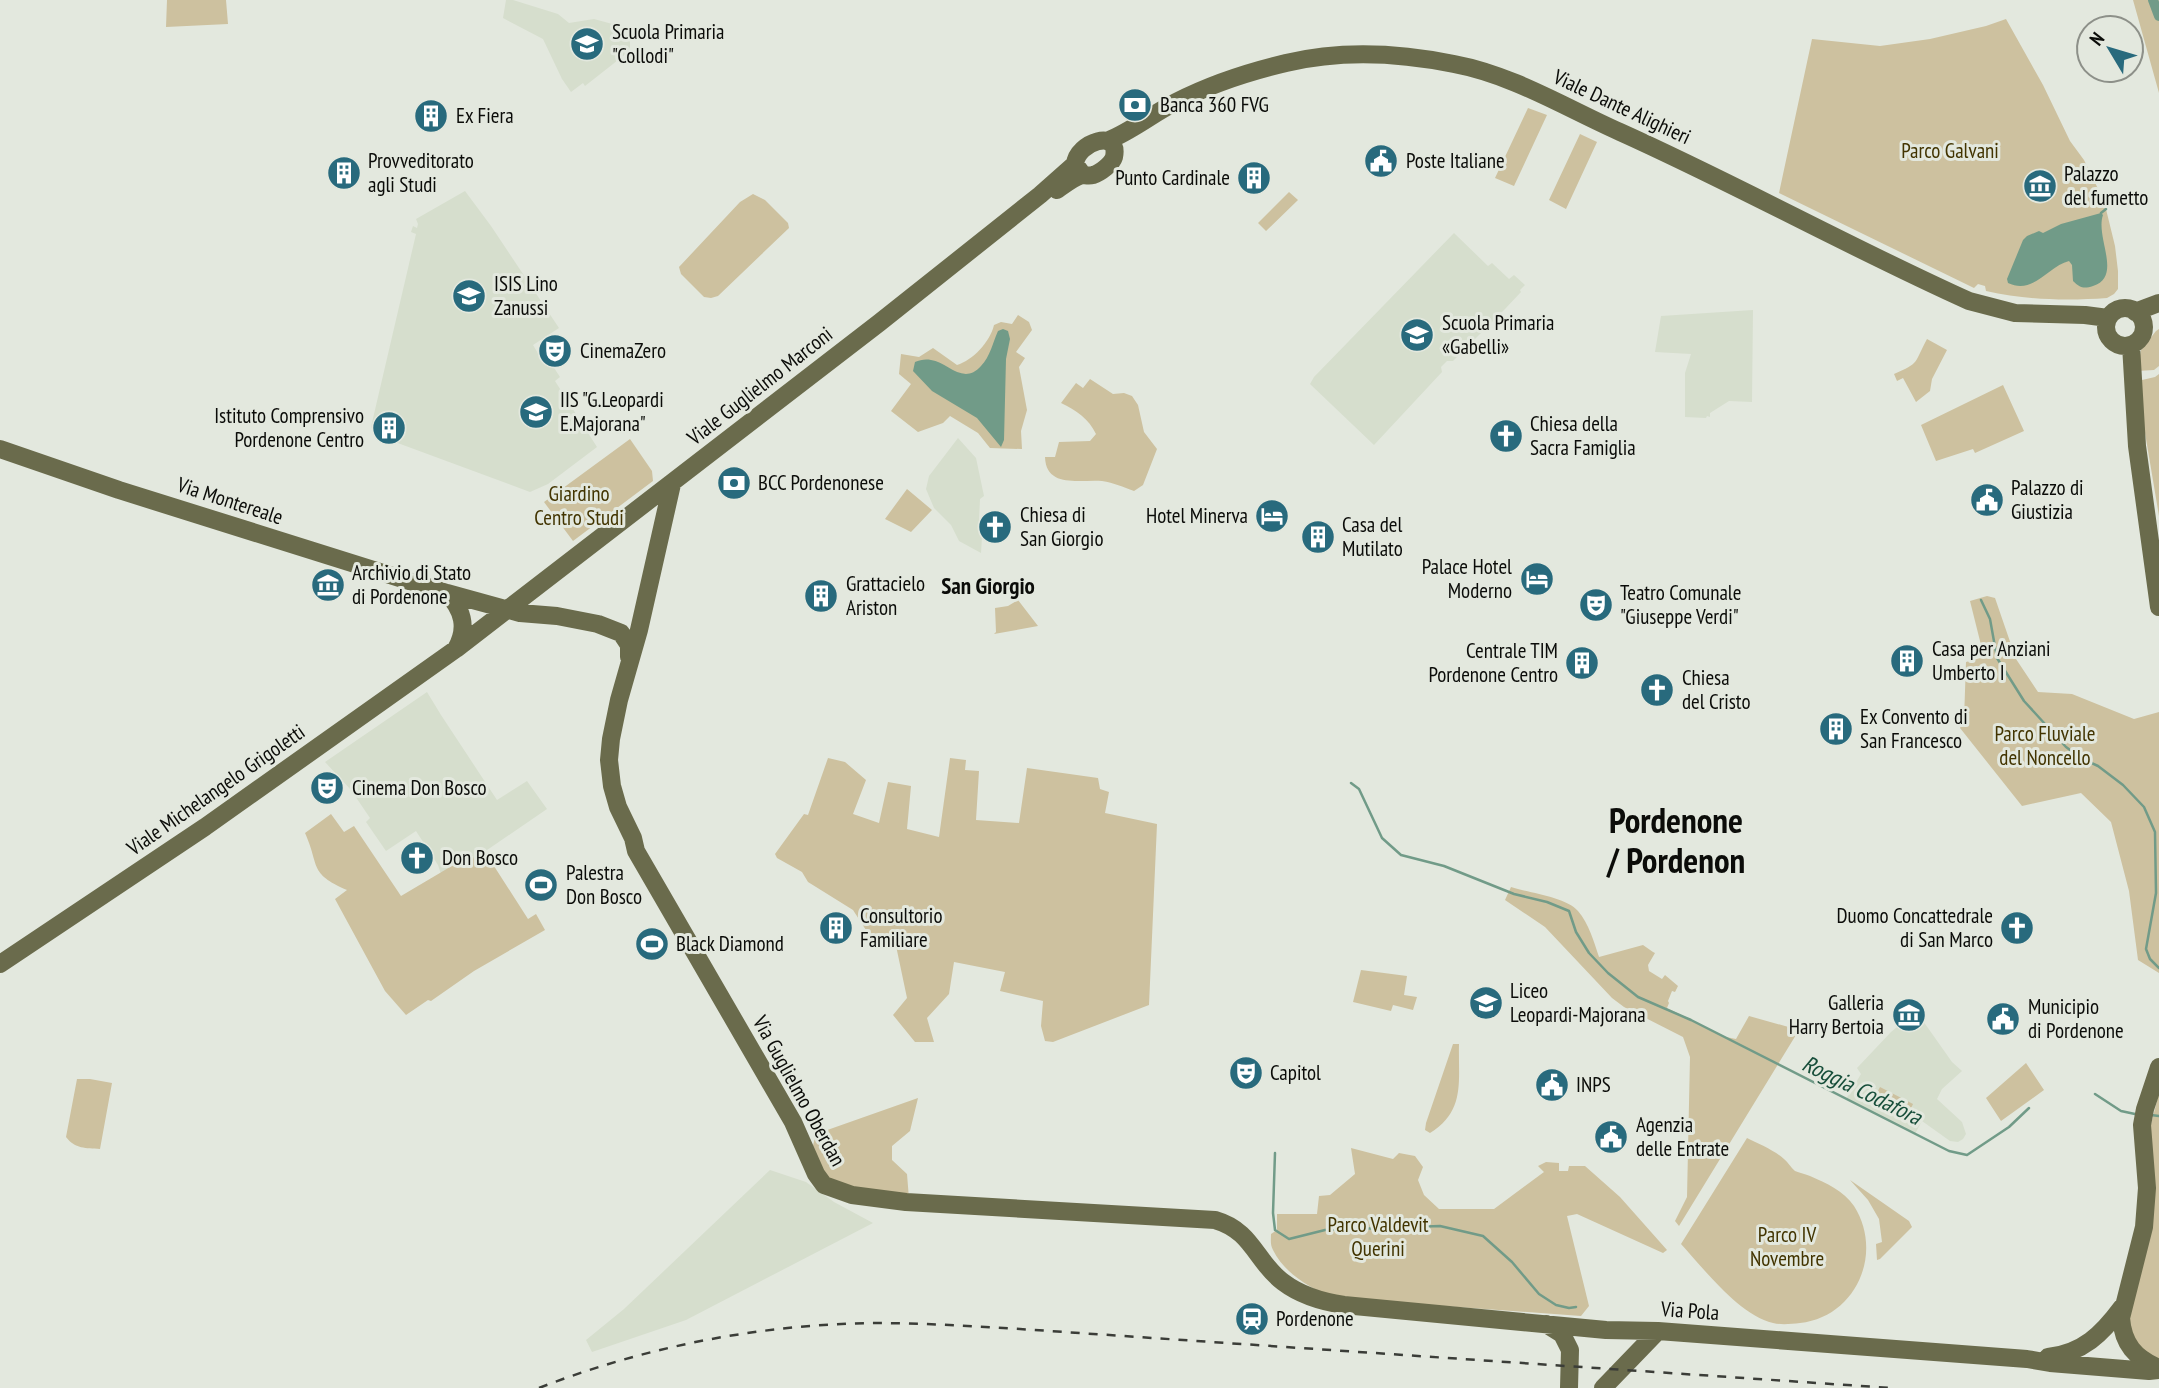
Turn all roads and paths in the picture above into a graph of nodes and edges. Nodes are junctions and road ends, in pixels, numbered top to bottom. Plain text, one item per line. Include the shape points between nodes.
1 (1107, 141) junction
2 (1079, 169) junction
3 (2159, 303) edge
4 (2135, 312) junction
5 (2108, 318) junction
6 (2151, 327) edge
7 (2131, 345) junction
8 (0, 449) edge
9 (672, 484) junction
10 (447, 593) junction
11 (2159, 607) edge
12 (505, 610) junction
13 (456, 649) junction
14 (628, 668) junction
15 (0, 964) edge
16 (2159, 1067) edge
17 (1244, 1236) joint
18 (2122, 1307) junction
19 (1546, 1324) junction
20 (1658, 1331) junction
21 (2027, 1359) junction
22 (2159, 1369) edge
23 (1569, 1388) edge
24 (1603, 1388) edge

1 - 2 main road via 1099,140 1078,155
1 - 2 main road via 1114,151 1111,162 1094,175
1 - 5 main road, Viale Dante Alighieri via 1203,89 1287,63 1368,55 1455,64 1561,103 1969,301 2015,313
2 - 9 main road, Viale Guglielmo Marconi
3 - 4 main road
4 - 5 main road via 2119,309
4 - 6 main road
5 - 7 main road via 2106,331 2111,341
6 - 7 main road
7 - 11 main road via 2137,446
8 - 10 main road, Via Montereale
9 - 12 main road, Viale Guglielmo Marconi
9 - 14 main road, Via Guglielmo Oberdan
10 - 12 main road, Via Montereale
10 - 13 main road via 463,621
12 - 13 main road, Viale Michelangelo Grigoletti
12 - 14 main road, Via Montereale via 598,624 621,633 630,653
13 - 15 main road, Viale Michelangelo Grigoletti via 205,827
14 - 17 main road, Via Guglielmo Oberdan via 611,739 610,770 618,807 643,863 793,1122 824,1185 852,1195 906,1202 1215,1220
16 - 18 main road via 2144,1119 2144,1227
17 - 19 main road, Via Pola via 1283,1282 1330,1303
18 - 21 main road via 2100,1335 2081,1348
18 - 22 main road via 2126,1344
19 - 20 main road, Via Pola
19 - 23 main road via 1562,1334 1570,1350
20 - 21 main road, Via Pola
20 - 24 main road
21 - 22 main road, Via Pola

